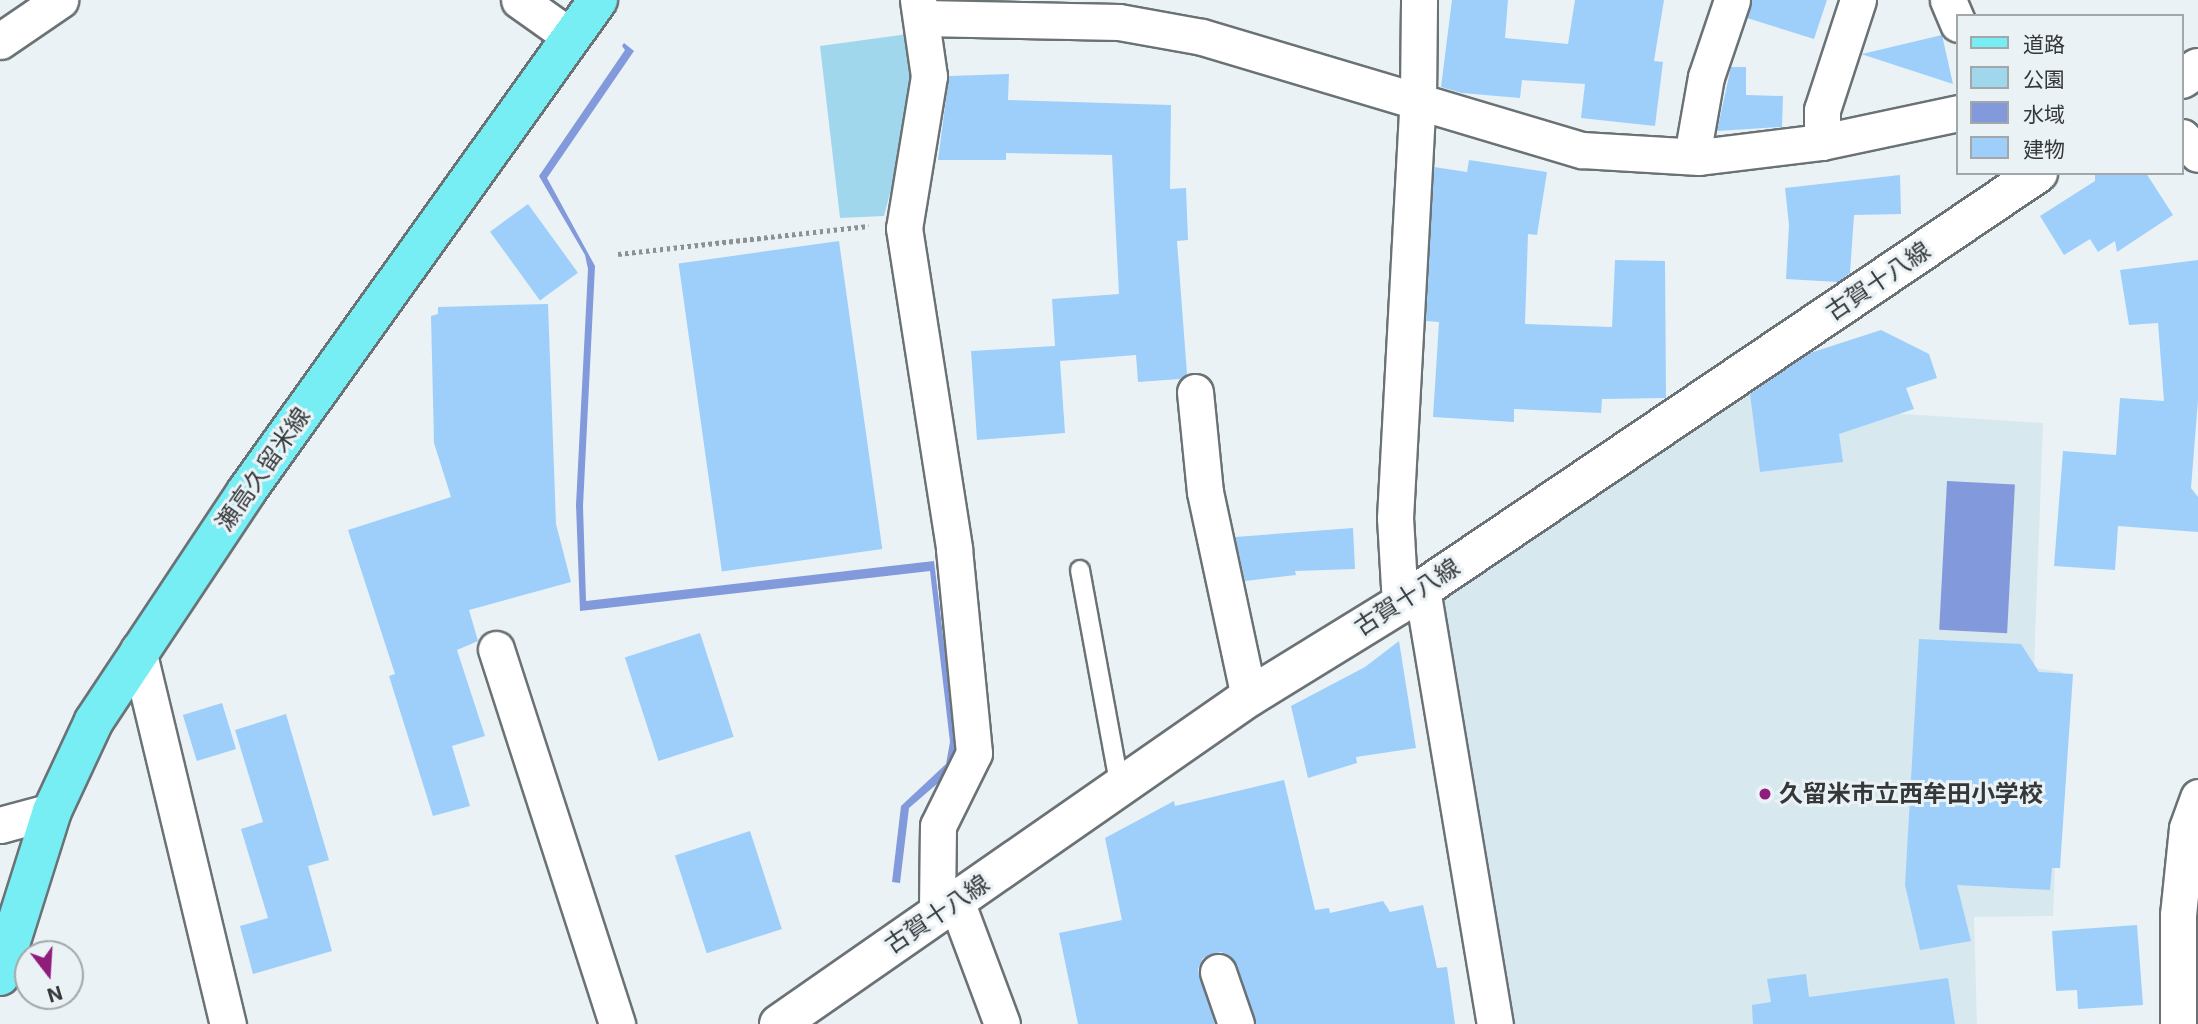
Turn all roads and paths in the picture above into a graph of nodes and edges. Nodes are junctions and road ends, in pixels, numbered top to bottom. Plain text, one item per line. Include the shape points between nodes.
1 (60, 0) edge
2 (519, 0) edge
3 (598, 0) edge
4 (1419, 0) edge
5 (1732, 0) edge
6 (1858, 0) edge
7 (1948, 0) edge
8 (921, 9) edge
9 (1956, 19) edge
10 (571, 37) junction
11 (0, 41) edge
12 (1418, 99) junction
13 (1956, 113) edge
14 (2184, 138) edge
15 (1822, 142) junction
16 (2198, 154) edge
17 (1692, 156) junction
18 (2035, 175) edge
19 (904, 228) junction
20 (618, 254) dead end
21 (1195, 392) dead end
22 (1080, 570) dead end
23 (1411, 596) junction
24 (496, 649) dead end
25 (138, 650) junction
26 (1249, 697) junction
27 (1120, 787) junction
28 (2198, 797) edge
29 (52, 811) junction
30 (0, 825) edge
31 (946, 907) junction
32 (1218, 972) dead end
33 (0, 976) edge
34 (228, 1024) edge
35 (617, 1024) edge
36 (779, 1024) edge
37 (1002, 1024) edge
38 (1236, 1024) edge
39 (1495, 1024) edge
40 (2178, 1024) edge

1 - 11 street
2 - 10 street
3 - 10 main road, 瀬高久留米線
4 - 12 street
5 - 17 street via 1706,77
6 - 15 street via 1822,110
7 - 9 street
8 - 12 street via 1119,22 1202,37
8 - 19 street via 929,76
10 - 25 main road, 瀬高久留米線
12 - 17 street via 1582,150
12 - 23 street via 1395,518
13 - 15 street
14 - 16 street
15 - 17 street
18 - 23 main road, 古賀十八線
19 - 20 path via 868,226
19 - 31 street via 954,548 974,753 938,826
21 - 26 street via 1205,492
22 - 27 lane
23 - 26 main road, 古賀十八線
23 - 39 street
24 - 35 street
25 - 29 main road, 瀬高久留米線 via 94,721
25 - 34 street
26 - 27 main road, 古賀十八線
27 - 31 main road, 古賀十八線
28 - 40 street via 2187,828 2178,915
29 - 30 street
29 - 33 main road, 瀬高久留米線
31 - 36 main road, 古賀十八線
31 - 37 street
32 - 38 street

